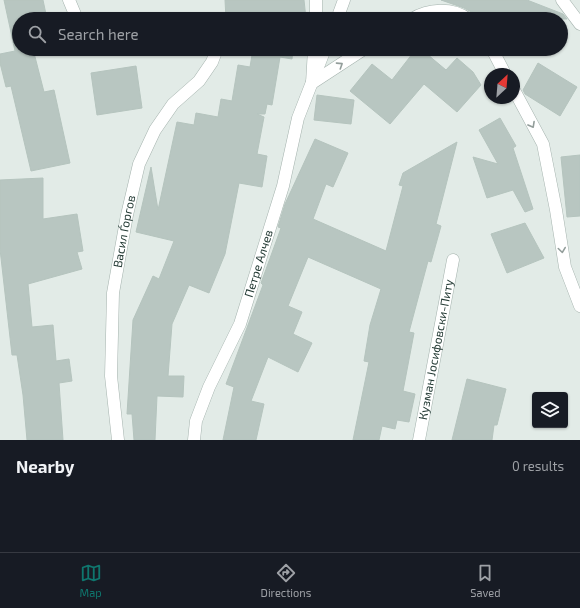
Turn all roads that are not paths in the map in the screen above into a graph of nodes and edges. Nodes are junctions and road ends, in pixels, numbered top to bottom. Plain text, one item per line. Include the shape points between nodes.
1 (69, 0) edge
2 (316, 0) edge
3 (344, 0) edge
4 (562, 0) edge
5 (74, 12) edge
6 (316, 12) edge
7 (340, 12) edge
8 (432, 12) edge
9 (449, 12) edge
10 (580, 24) edge
11 (214, 56) edge
12 (314, 56) edge
13 (322, 56) edge
14 (353, 56) edge
15 (496, 56) edge
16 (502, 68) edge
17 (312, 83) junction
18 (520, 101) edge
19 (453, 260) dead end
20 (580, 306) edge
21 (118, 440) edge
22 (194, 440) edge
23 (419, 440) edge

1 - 5 street
2 - 6 street
3 - 7 street
4 - 10 street
8 - 9 street
11 - 21 street, Васил Ѓоргов via 200,81 173,104 154,130 139,164 113,293 111,376
12 - 17 street, Петре Алчев
13 - 17 street, Петре Алчев
17 -> 14 street
15 - 16 street
17 - 22 street, Петре Алчев via 298,118 283,186 240,324 208,387 196,421
18 -> 20 street via 543,144 565,267
19 - 23 street, Кузман Јосифовски-Питу

